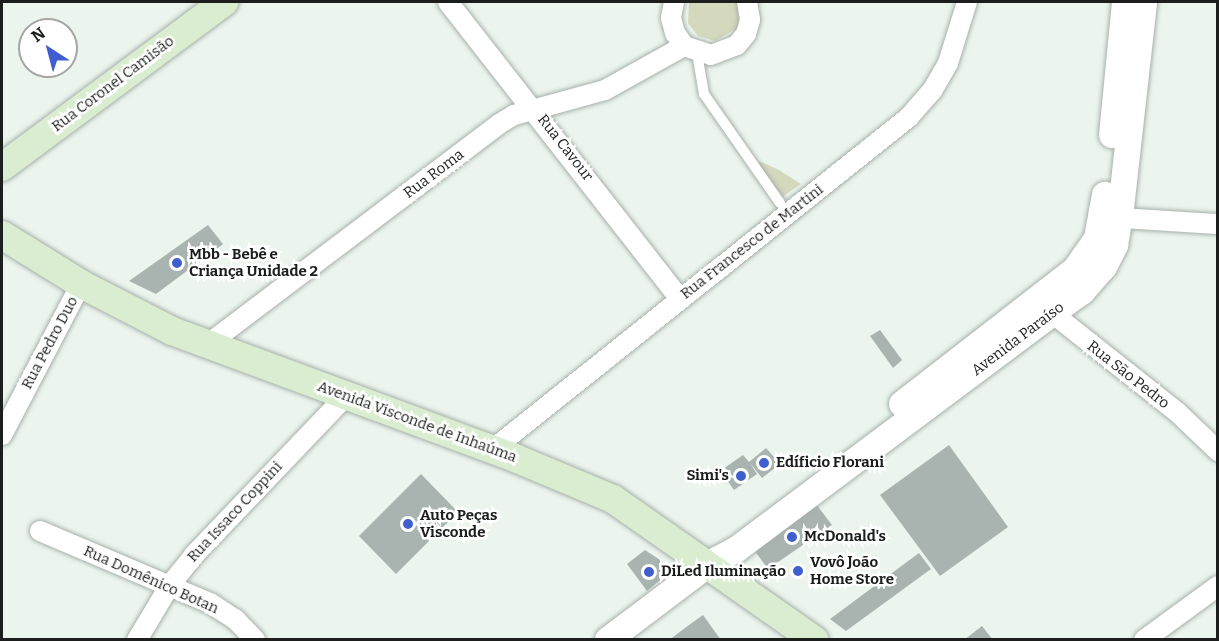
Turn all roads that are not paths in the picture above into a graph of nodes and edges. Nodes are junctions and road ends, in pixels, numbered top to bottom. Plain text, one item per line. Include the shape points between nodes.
1 (224, 2) edge
2 (448, 2) edge
3 (673, 2) edge
4 (747, 2) edge
5 (967, 2) edge
6 (1125, 2) edge
7 (1144, 2) edge
8 (691, 50) junction
9 (535, 110) junction
10 (2, 167) edge
11 (780, 203) dead end
12 (1112, 217) junction
13 (1218, 224) edge
14 (2, 235) edge
15 (81, 284) junction
16 (680, 298) junction
17 (1044, 308) junction
18 (207, 345) junction
19 (347, 395) junction
20 (2, 435) edge
21 (492, 450) junction
22 (1218, 451) edge
23 (40, 531) dead end
24 (709, 564) junction
25 (170, 585) junction
26 (1218, 586) edge
27 (137, 639) edge
28 (255, 639) edge
29 (608, 639) edge
30 (814, 639) edge
31 (1144, 639) edge

1 - 10 main road, Rua Coronel Camisão
2 - 9 street, Rua Cavour
3 - 8 street via 673,26
4 - 8 street via 750,20 737,45 711,56
5 - 16 street, Rua Francesco de Martini via 948,63 932,91 909,117
6 - 12 street, Avenida Paraíso
7 - 12 street, Avenida Paraíso
8 - 9 street, Rua Roma via 605,90
8 - 11 lane via 704,94
9 - 16 street, Rua Cavour
9 - 18 street, Rua Roma via 499,124
12 - 13 street
12 - 17 street, Avenida Paraíso via 1115,245 1104,267 1082,292
14 - 15 main road, Avenida Visconde de Inhaúma
15 - 18 main road, Avenida Visconde de Inhaúma
15 - 20 street, Rua Pedro Duo
16 - 21 street, Rua Francesco de Martini
17 - 22 street, Rua São Pedro via 1177,412
17 - 24 street, Avenida Paraíso via 733,553
18 - 19 main road, Avenida Visconde de Inhaúma
19 - 21 main road, Avenida Visconde de Inhaúma
19 - 25 street, Rua Issaco Coppini via 215,531
21 - 24 main road, Avenida Visconde de Inhaúma via 613,499
23 - 25 street, Rua Domênico Botan
24 - 29 street, Avenida Paraíso
24 - 30 main road, Avenida Visconde de Inhaúma
25 - 27 street, Rua Issaco Coppini
25 - 28 street, Rua Domênico Botan via 227,614
26 - 31 street

